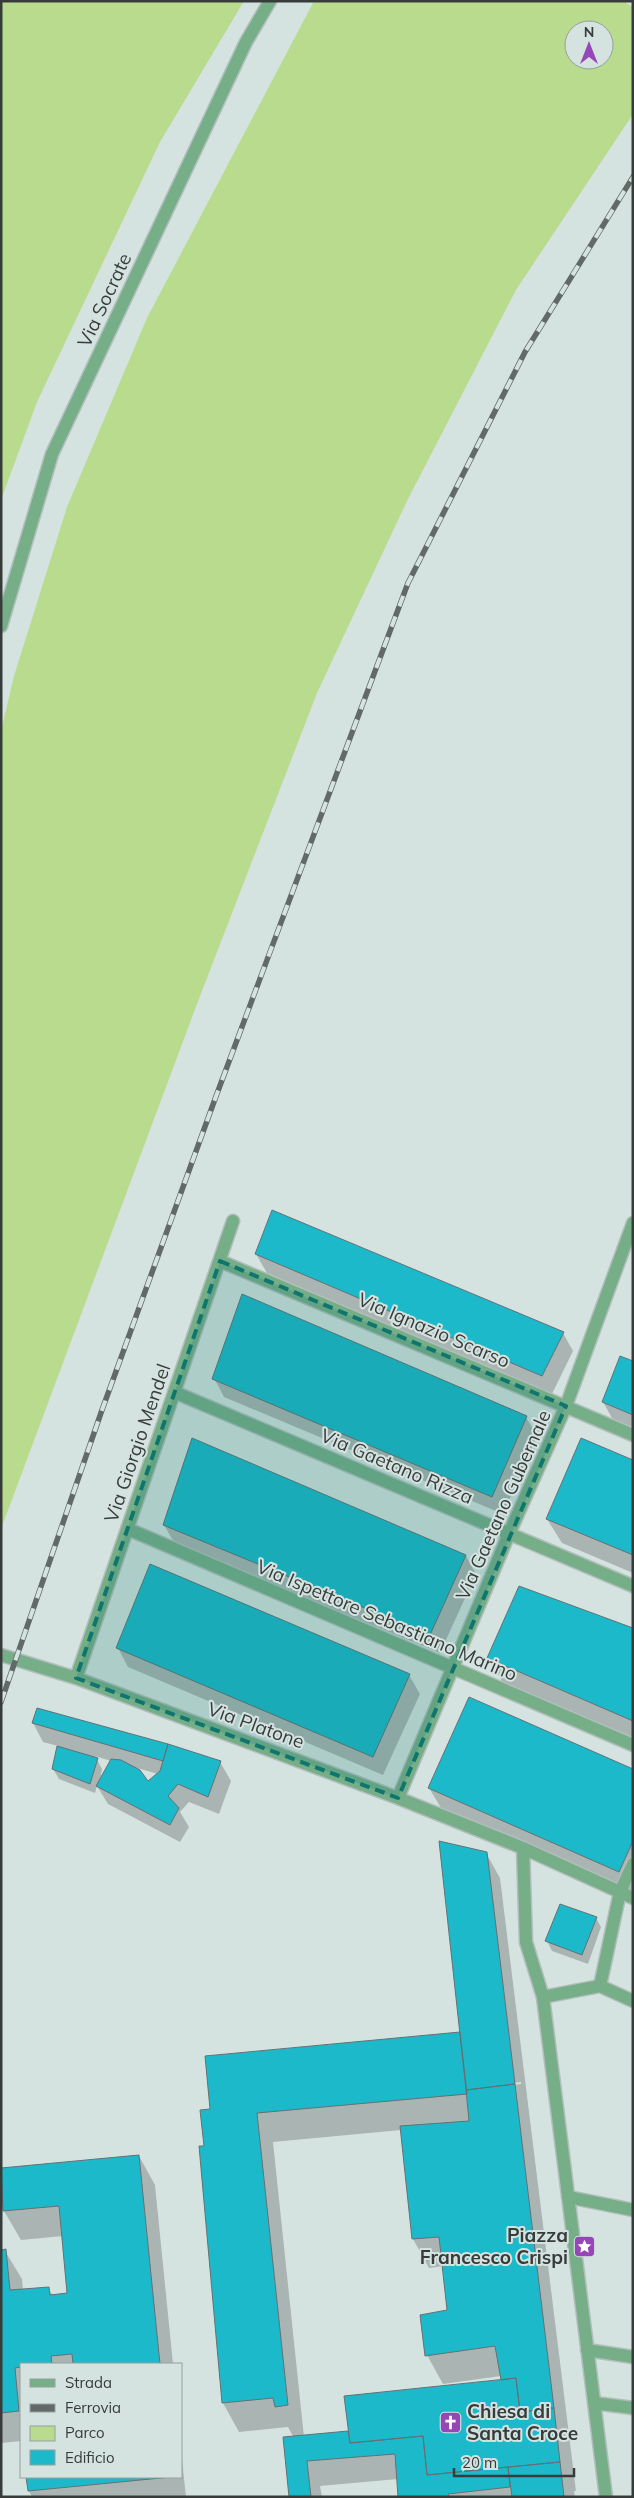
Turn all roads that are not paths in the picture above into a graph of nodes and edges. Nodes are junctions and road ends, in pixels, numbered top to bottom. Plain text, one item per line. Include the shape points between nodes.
1 (270, 1) edge
2 (1, 626) edge
3 (233, 1221) dead end
4 (633, 1223) edge
5 (220, 1261) junction
6 (174, 1392) junction
7 (566, 1406) junction
8 (633, 1435) edge
9 (128, 1529) junction
10 (509, 1534) junction
11 (633, 1586) edge
12 (1, 1655) edge
13 (453, 1668) junction
14 (76, 1678) junction
15 (633, 1744) edge
16 (398, 1798) junction
17 (522, 1848) junction
18 (630, 1870) edge
19 (620, 1892) junction
20 (633, 1898) edge
21 (600, 1986) junction
22 (543, 1997) junction
23 (633, 2001) edge
24 (568, 2197) junction
25 (633, 2210) edge
26 (587, 2350) junction
27 (633, 2357) edge
28 (594, 2403) junction
29 (633, 2408) edge
30 (606, 2497) edge

1 - 2 street, Via Socrate via 246,42 52,454
3 - 5 street, Via Giorgio Mendel
4 - 7 street, Via Gaetano Gubernale
5 - 6 street, Via Giorgio Mendel
5 - 7 street, Via Ignazio Scarso
6 - 9 street, Via Giorgio Mendel
6 - 10 street, Via Gaetano Rizza
7 - 8 street, Via Ignazio Scarso
7 - 10 street, Via Gaetano Gubernale
9 - 13 street, Via Ispettore Sebastiano Marino
9 - 14 street, Via Giorgio Mendel
10 - 11 street, Via Gaetano Rizza
10 - 13 street, Via Gaetano Gubernale
12 - 14 street, Via Platone
13 - 15 street, Via Ispettore Sebastiano Marino
13 - 16 street, Via Gaetano Gubernale
14 - 16 street, Via Platone
16 - 17 street, Via Platone
17 - 19 street, Via Platone
17 - 22 street via 526,1942
18 - 19 street
19 - 20 street, Via Platone
19 - 21 street
21 - 22 street
21 - 23 street
22 - 24 street
24 - 25 street
24 - 26 street
26 - 27 street
26 - 28 street
28 - 29 street
28 - 30 street

